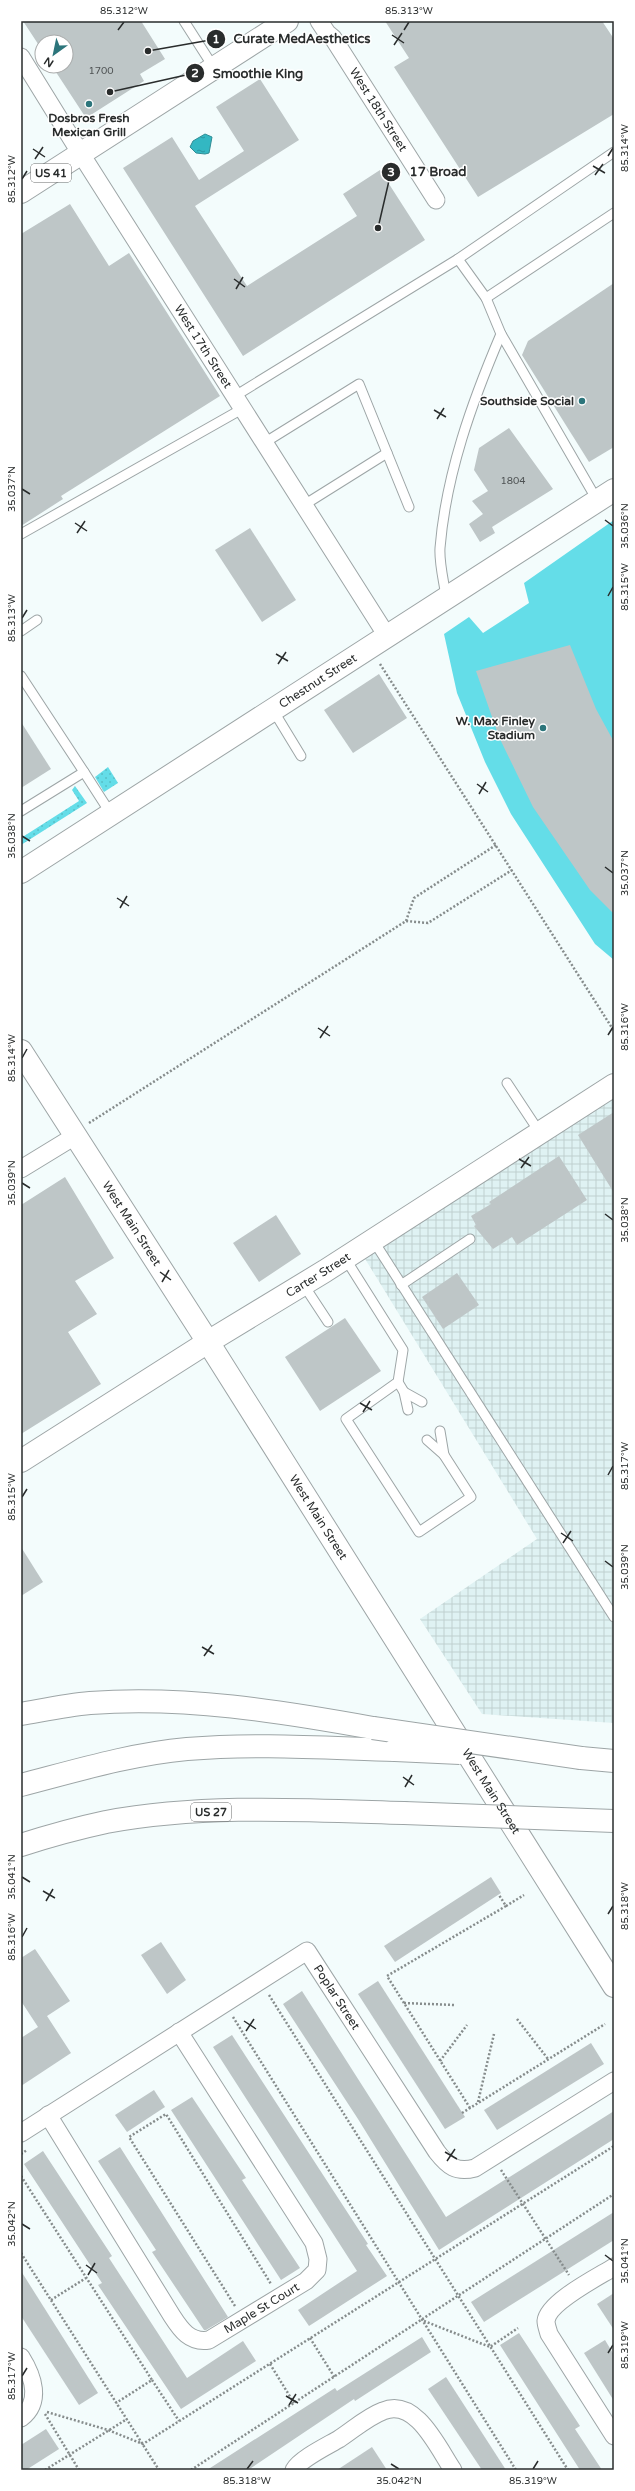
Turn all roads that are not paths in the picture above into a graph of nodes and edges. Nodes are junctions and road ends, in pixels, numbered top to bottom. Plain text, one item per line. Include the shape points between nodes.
1 (184, 21) edge
2 (287, 21) edge
3 (319, 21) edge
4 (21, 57) edge
5 (214, 68) junction
6 (614, 152) edge
7 (80, 154) junction
8 (21, 192) edge
9 (436, 200) dead end
10 (614, 213) edge
11 (458, 259) junction
12 (486, 298) junction
13 (501, 334) junction
14 (239, 402) junction
15 (264, 443) junction
16 (387, 453) junction
17 (606, 495) edge
18 (304, 505) junction
19 (409, 507) dead end
20 (21, 534) edge
21 (446, 598) junction
22 (38, 620) dead end
23 (21, 631) edge
24 (378, 642) junction
25 (21, 676) edge
26 (273, 710) junction
27 (301, 756) dead end
28 (84, 772) junction
29 (21, 811) edge
30 (111, 814) junction
31 (21, 872) edge
32 (21, 1051) edge
33 (508, 1083) dead end
34 (614, 1086) edge
35 (540, 1133) junction
36 (74, 1134) junction
37 (21, 1169) edge
38 (470, 1239) dead end
39 (373, 1240) junction
40 (345, 1258) junction
41 (303, 1284) junction
42 (401, 1285) junction
43 (328, 1322) dead end
44 (208, 1342) junction
45 (398, 1382) junction
46 (404, 1392) junction
47 (422, 1402) dead end
48 (408, 1410) dead end
49 (440, 1431) dead end
50 (427, 1440) dead end
51 (444, 1455) junction
52 (21, 1461) edge
53 (614, 1617) edge
54 (21, 1714) edge
55 (581, 1758) junction
56 (614, 1761) edge
57 (21, 1785) edge
58 (614, 1821) edge
59 (21, 1845) edge
60 (614, 1986) edge
61 (179, 2032) junction
62 (614, 2081) edge
63 (48, 2115) junction
64 (21, 2133) edge
65 (614, 2267) edge
66 (21, 2357) edge
67 (21, 2418) edge
68 (614, 2436) edge
69 (294, 2470) edge
70 (453, 2470) edge

1 - 5 lane
2 - 5 main road, US 41
3 - 9 street, West 18th Street via 333,38
4 - 7 street, West 17th Street
5 - 7 main road, US 41
6 - 11 lane
7 - 8 main road, US 41
7 - 14 street, West 17th Street
10 - 12 lane
11 - 12 lane
11 - 14 lane
12 - 13 lane
13 - 17 lane
13 - 21 lane via 477,390 453,472 440,550
14 - 15 street, West 17th Street
14 - 20 lane
15 - 16 lane via 359,384
15 - 18 street, West 17th Street
16 - 18 lane
16 - 19 lane
17 - 21 main road, Chestnut Street
18 - 24 street, West 17th Street
21 - 24 main road, Chestnut Street
22 - 23 lane
24 - 26 main road, Chestnut Street
25 - 28 lane
26 - 27 lane
26 - 30 main road, Chestnut Street
28 - 29 lane
28 - 30 lane
30 - 31 main road, Chestnut Street
32 - 36 main road, West Main Street
33 - 35 lane
34 - 35 main road, Carter Street
35 - 39 main road, Carter Street
36 - 37 street
36 - 44 main road, West Main Street
38 - 42 lane
39 - 40 main road, Carter Street
39 - 42 lane
40 - 41 main road, Carter Street
40 - 45 lane via 402,1350
41 - 43 lane
41 - 44 main road, Carter Street
42 - 53 lane
44 - 52 main road, Carter Street
44 - 60 main road, West Main Street
45 - 46 lane
45 - 51 lane via 346,1419 419,1532 471,1497
46 - 47 lane
46 - 48 lane
49 - 51 lane
50 - 51 lane
54 - 55 main road, bridge via 89,1703 164,1701 215,1704
55 - 56 main road
55 - 57 main road, bridge via 395,1750 232,1747 186,1749 105,1764
58 - 59 main road, US 27, bridge via 294,1809 231,1810 106,1822
61 - 62 street, Poplar Street via 307,1951 436,2152 448,2166 463,2171 475,2168
61 - 63 street, Poplar Street
61 - 63 street, Maple St Court via 314,2243 318,2259 317,2270 306,2281 209,2340 193,2339 183,2332
63 - 64 street, Poplar Street
65 - 68 street via 552,2309 546,2321 548,2334
66 - 67 street via 34,2387 33,2403
69 - 70 street via 313,2454 383,2411 401,2409 418,2418

